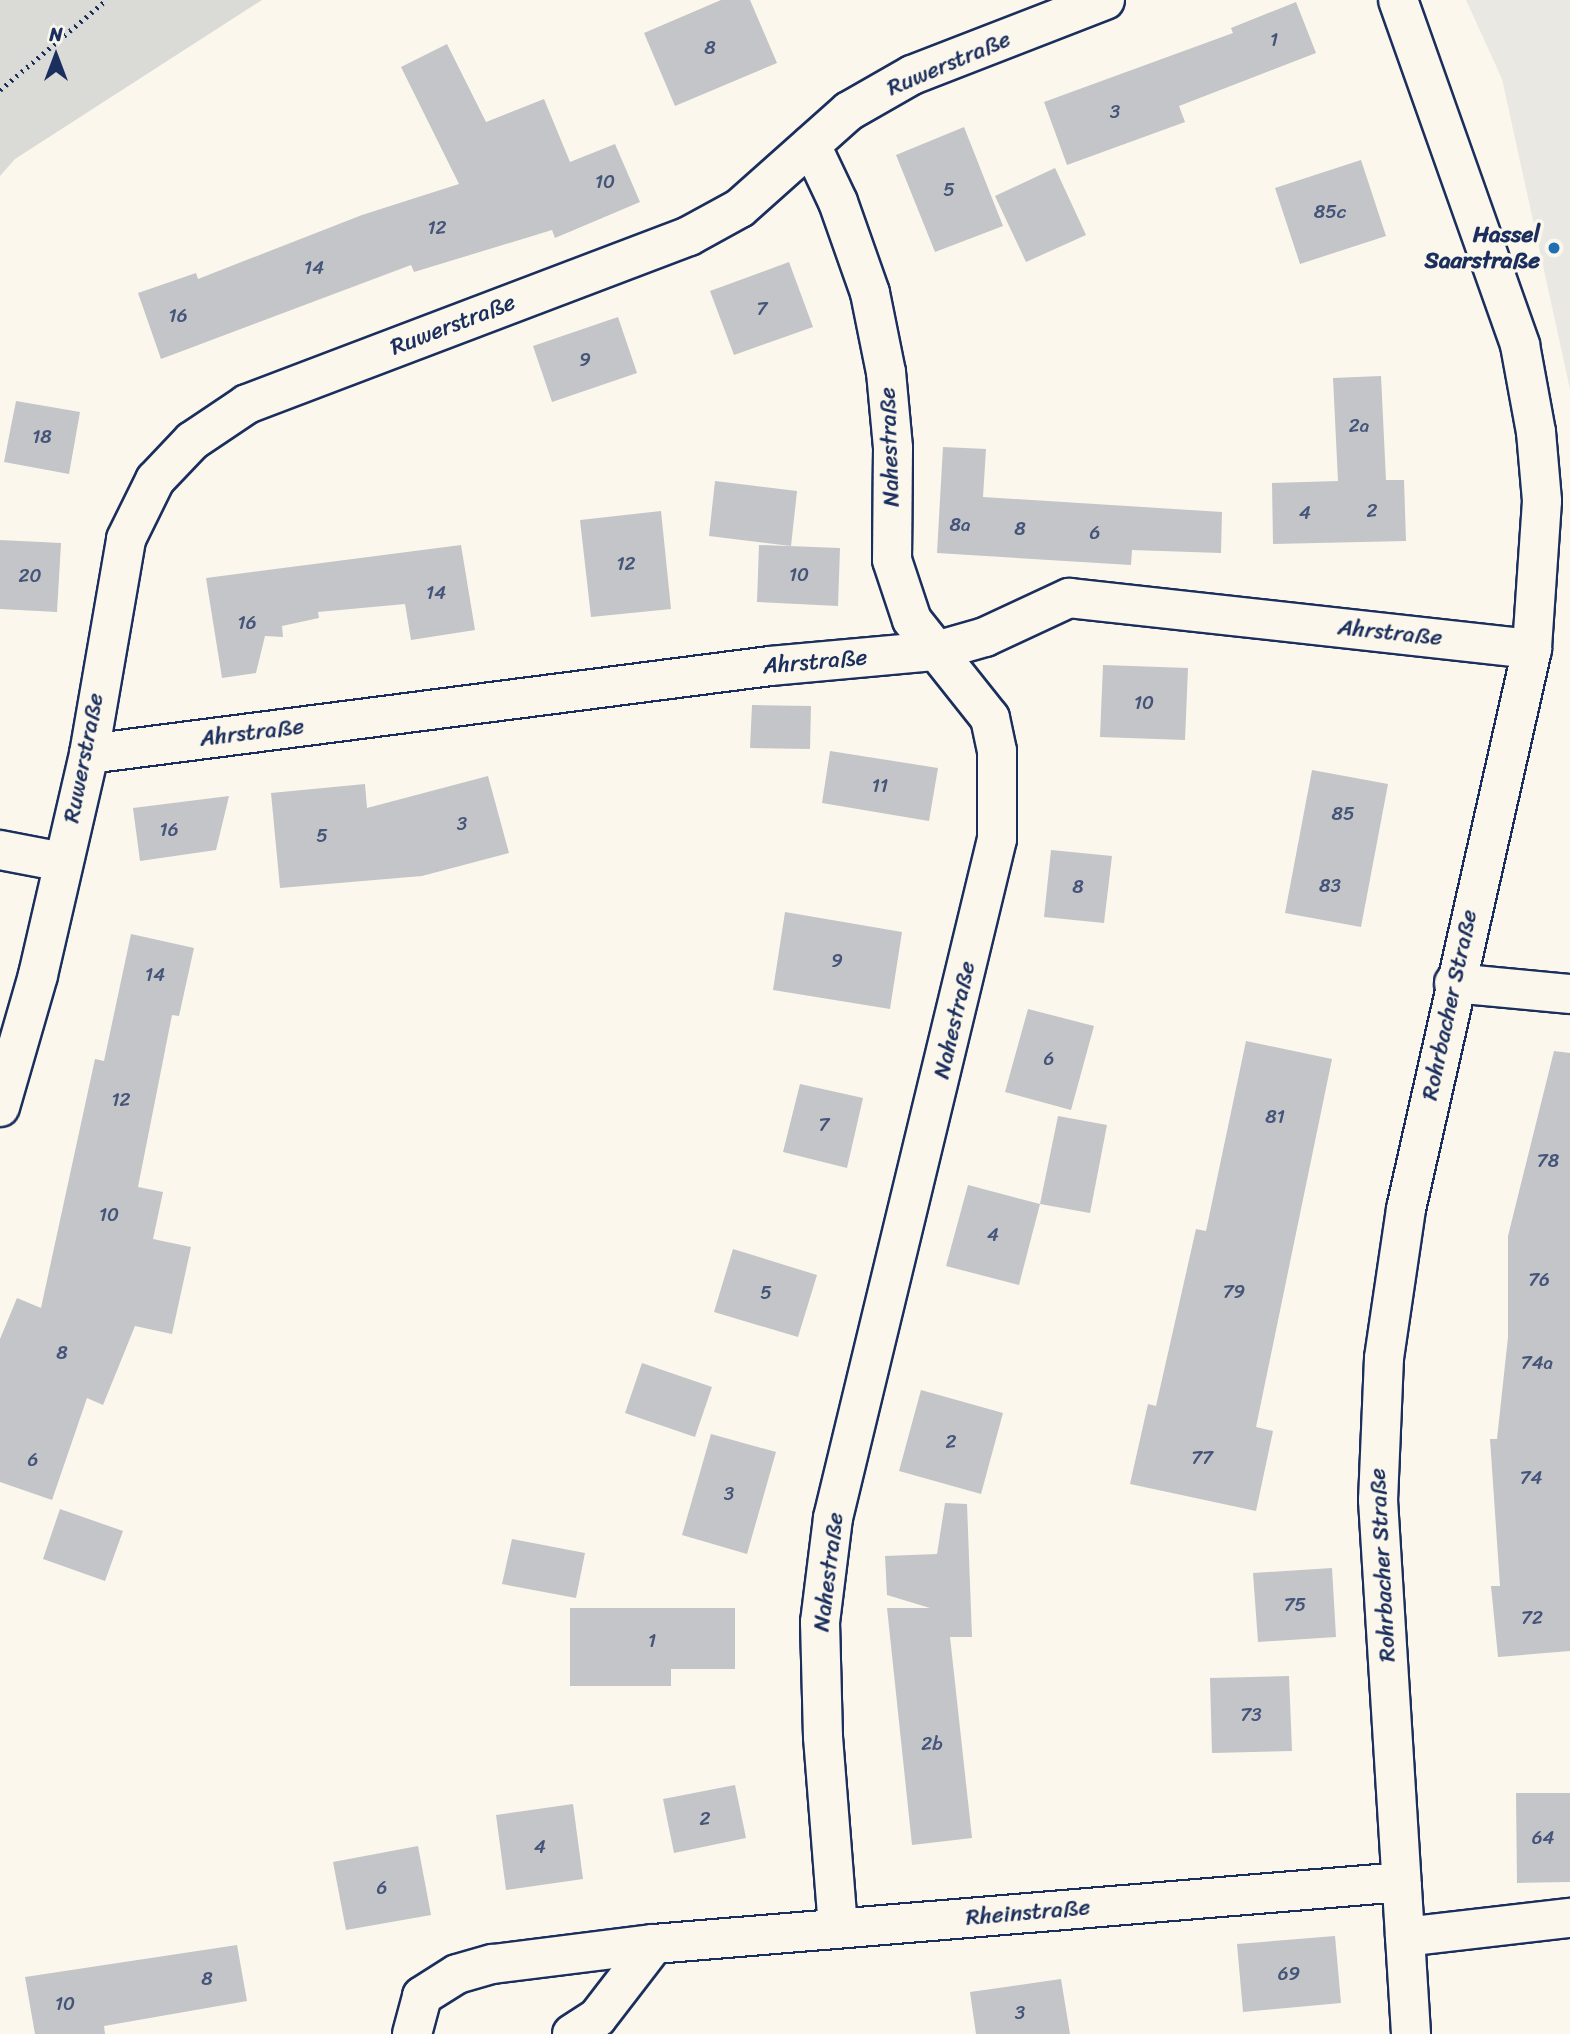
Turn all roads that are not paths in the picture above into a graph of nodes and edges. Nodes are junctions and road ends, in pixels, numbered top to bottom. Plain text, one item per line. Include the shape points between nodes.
1 (1105, 0) edge
2 (1398, 0) edge
3 (811, 145) junction
4 (1532, 649) junction
5 (936, 651) junction
6 (89, 754) junction
7 (0, 850) edge
8 (63, 862) junction
9 (1454, 983) junction
10 (1570, 994) edge
11 (0, 1107) edge
12 (1401, 1882) junction
13 (1570, 1919) edge
14 (838, 1928) junction
15 (1405, 1937) junction
16 (654, 1944) junction
17 (412, 2034) edge
18 (572, 2034) edge
19 (1412, 2034) edge

1 - 3 street, Ruwerstraße via 912,75 849,111
2 - 4 street, Rohrbacher Straße via 1520,345 1536,432 1542,500
3 - 5 street, Nahestraße via 838,202 870,293 886,372 893,448 892,560 912,620
3 - 6 street, Ruwerstraße via 740,208 689,236 247,404 192,441 155,481 126,539
4 - 5 street, Ahrstraße via 1069,598 985,636
4 - 9 street, Rohrbacher Straße
5 - 6 street, Ahrstraße via 770,666
5 - 14 street, Nahestraße via 990,718 997,751 997,839 833,1518 820,1622
6 - 8 street, Ruwerstraße
7 - 8 street
8 - 11 street, Ruwerstraße via 38,975
9 - 10 street
9 - 12 street, Rohrbacher Straße via 1406,1209 1384,1358 1378,1438
12 - 14 street, Rheinstraße
12 - 15 street, Rohrbacher Straße
13 - 15 street
14 - 16 street, Rheinstraße
15 - 19 street, Rohrbacher Straße
16 - 17 street, Rheinstraße via 493,1964 457,1974 422,1996
16 - 18 street via 597,2018

